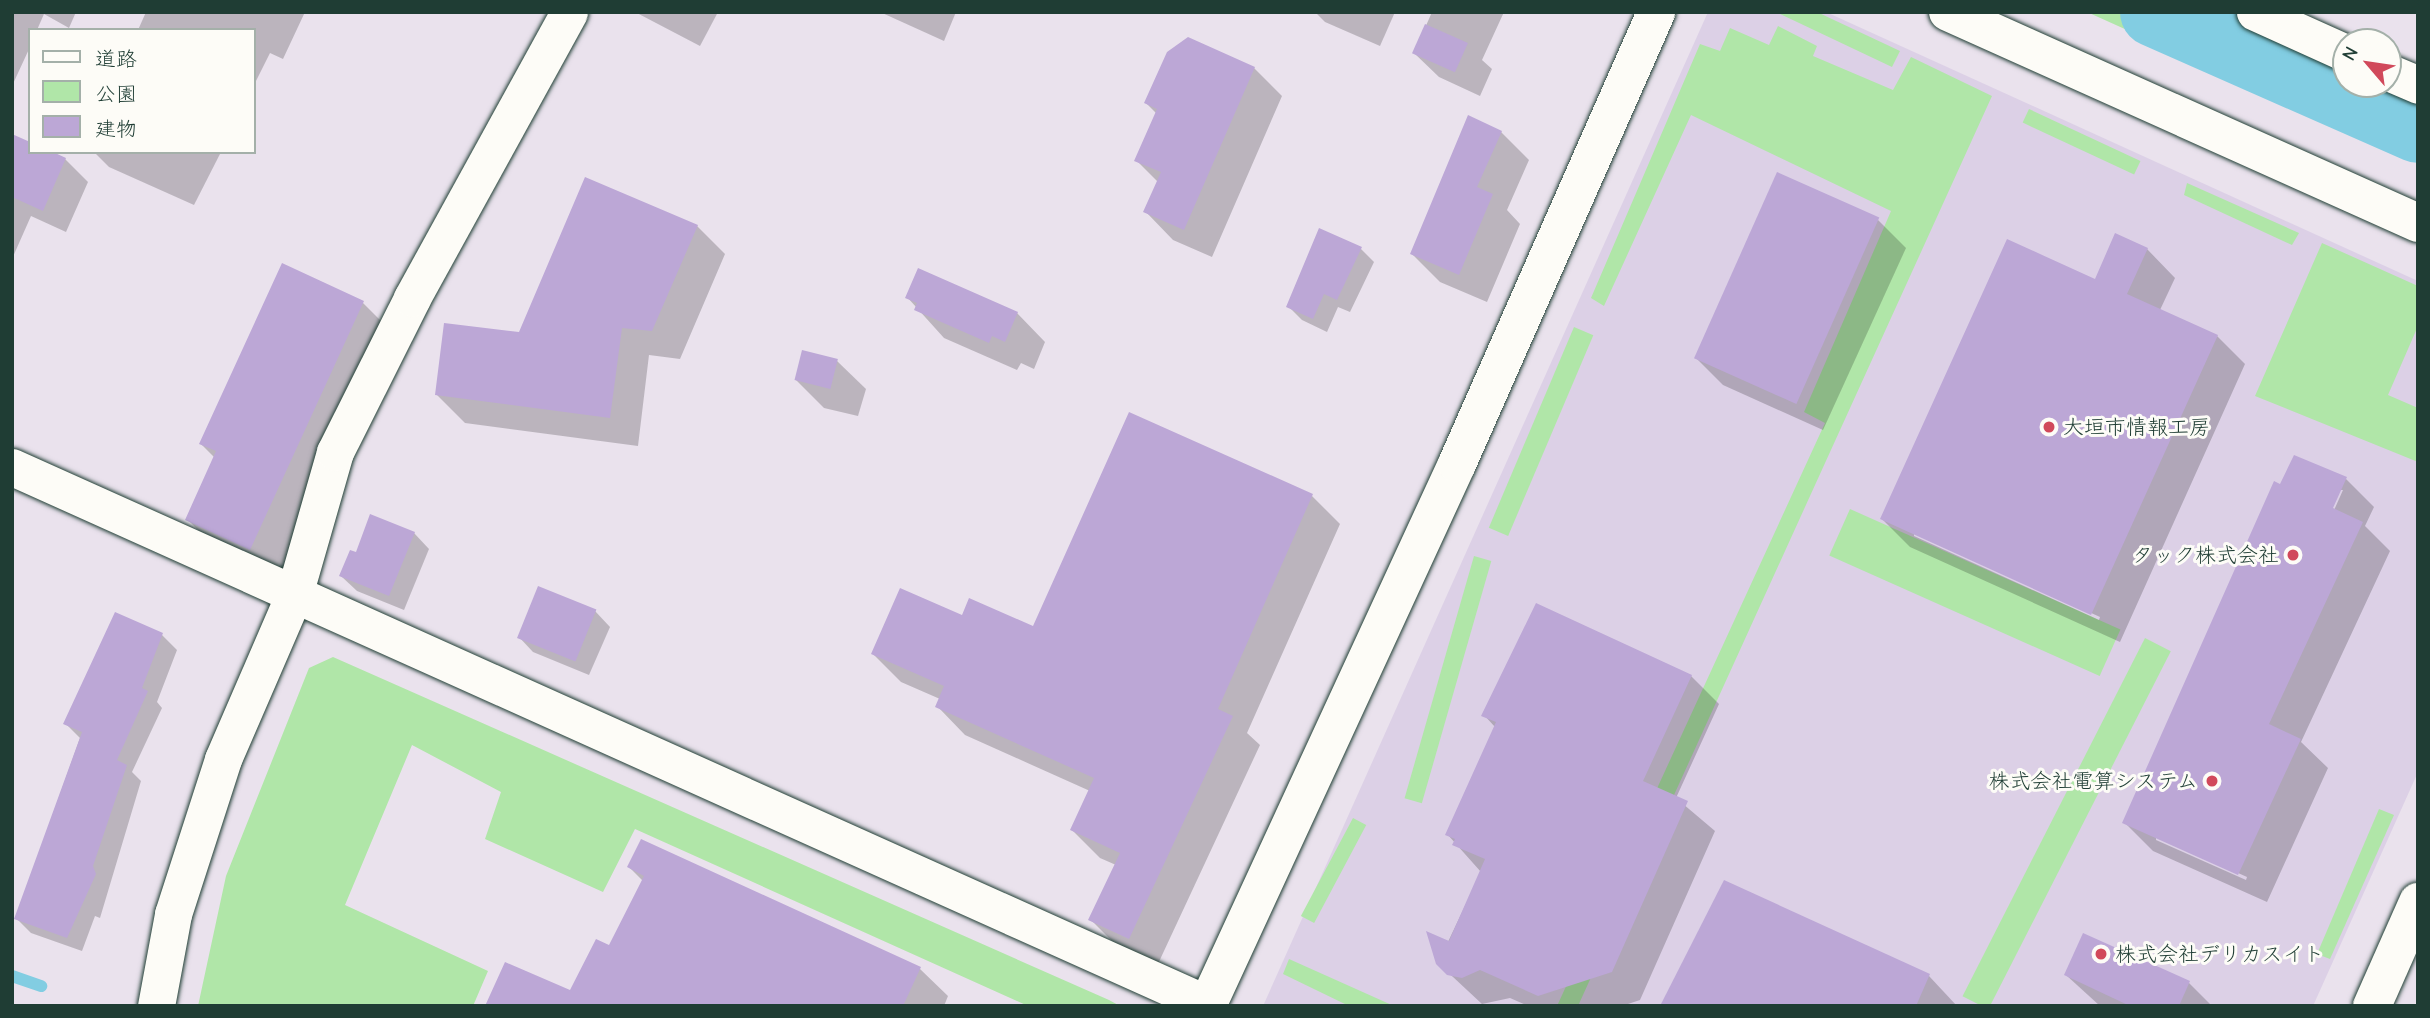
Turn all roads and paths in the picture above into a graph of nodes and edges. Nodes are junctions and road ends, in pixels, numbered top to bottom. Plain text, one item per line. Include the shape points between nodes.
1 (569, 12) edge
2 (1656, 12) edge
3 (1948, 12) edge
4 (2255, 12) edge
5 (2332, 47) edge
6 (2418, 223) edge
7 (12, 467) edge
8 (294, 595) junction
9 (2418, 902) edge
10 (1207, 1005) edge
11 (156, 1006) edge
12 (2372, 1006) edge

1 - 8 street via 418,286 335,452
2 - 10 street via 1457,464
3 - 6 street
4 - 5 street
7 - 8 street
8 - 10 street
8 - 11 street via 223,759 173,914
9 - 12 street

